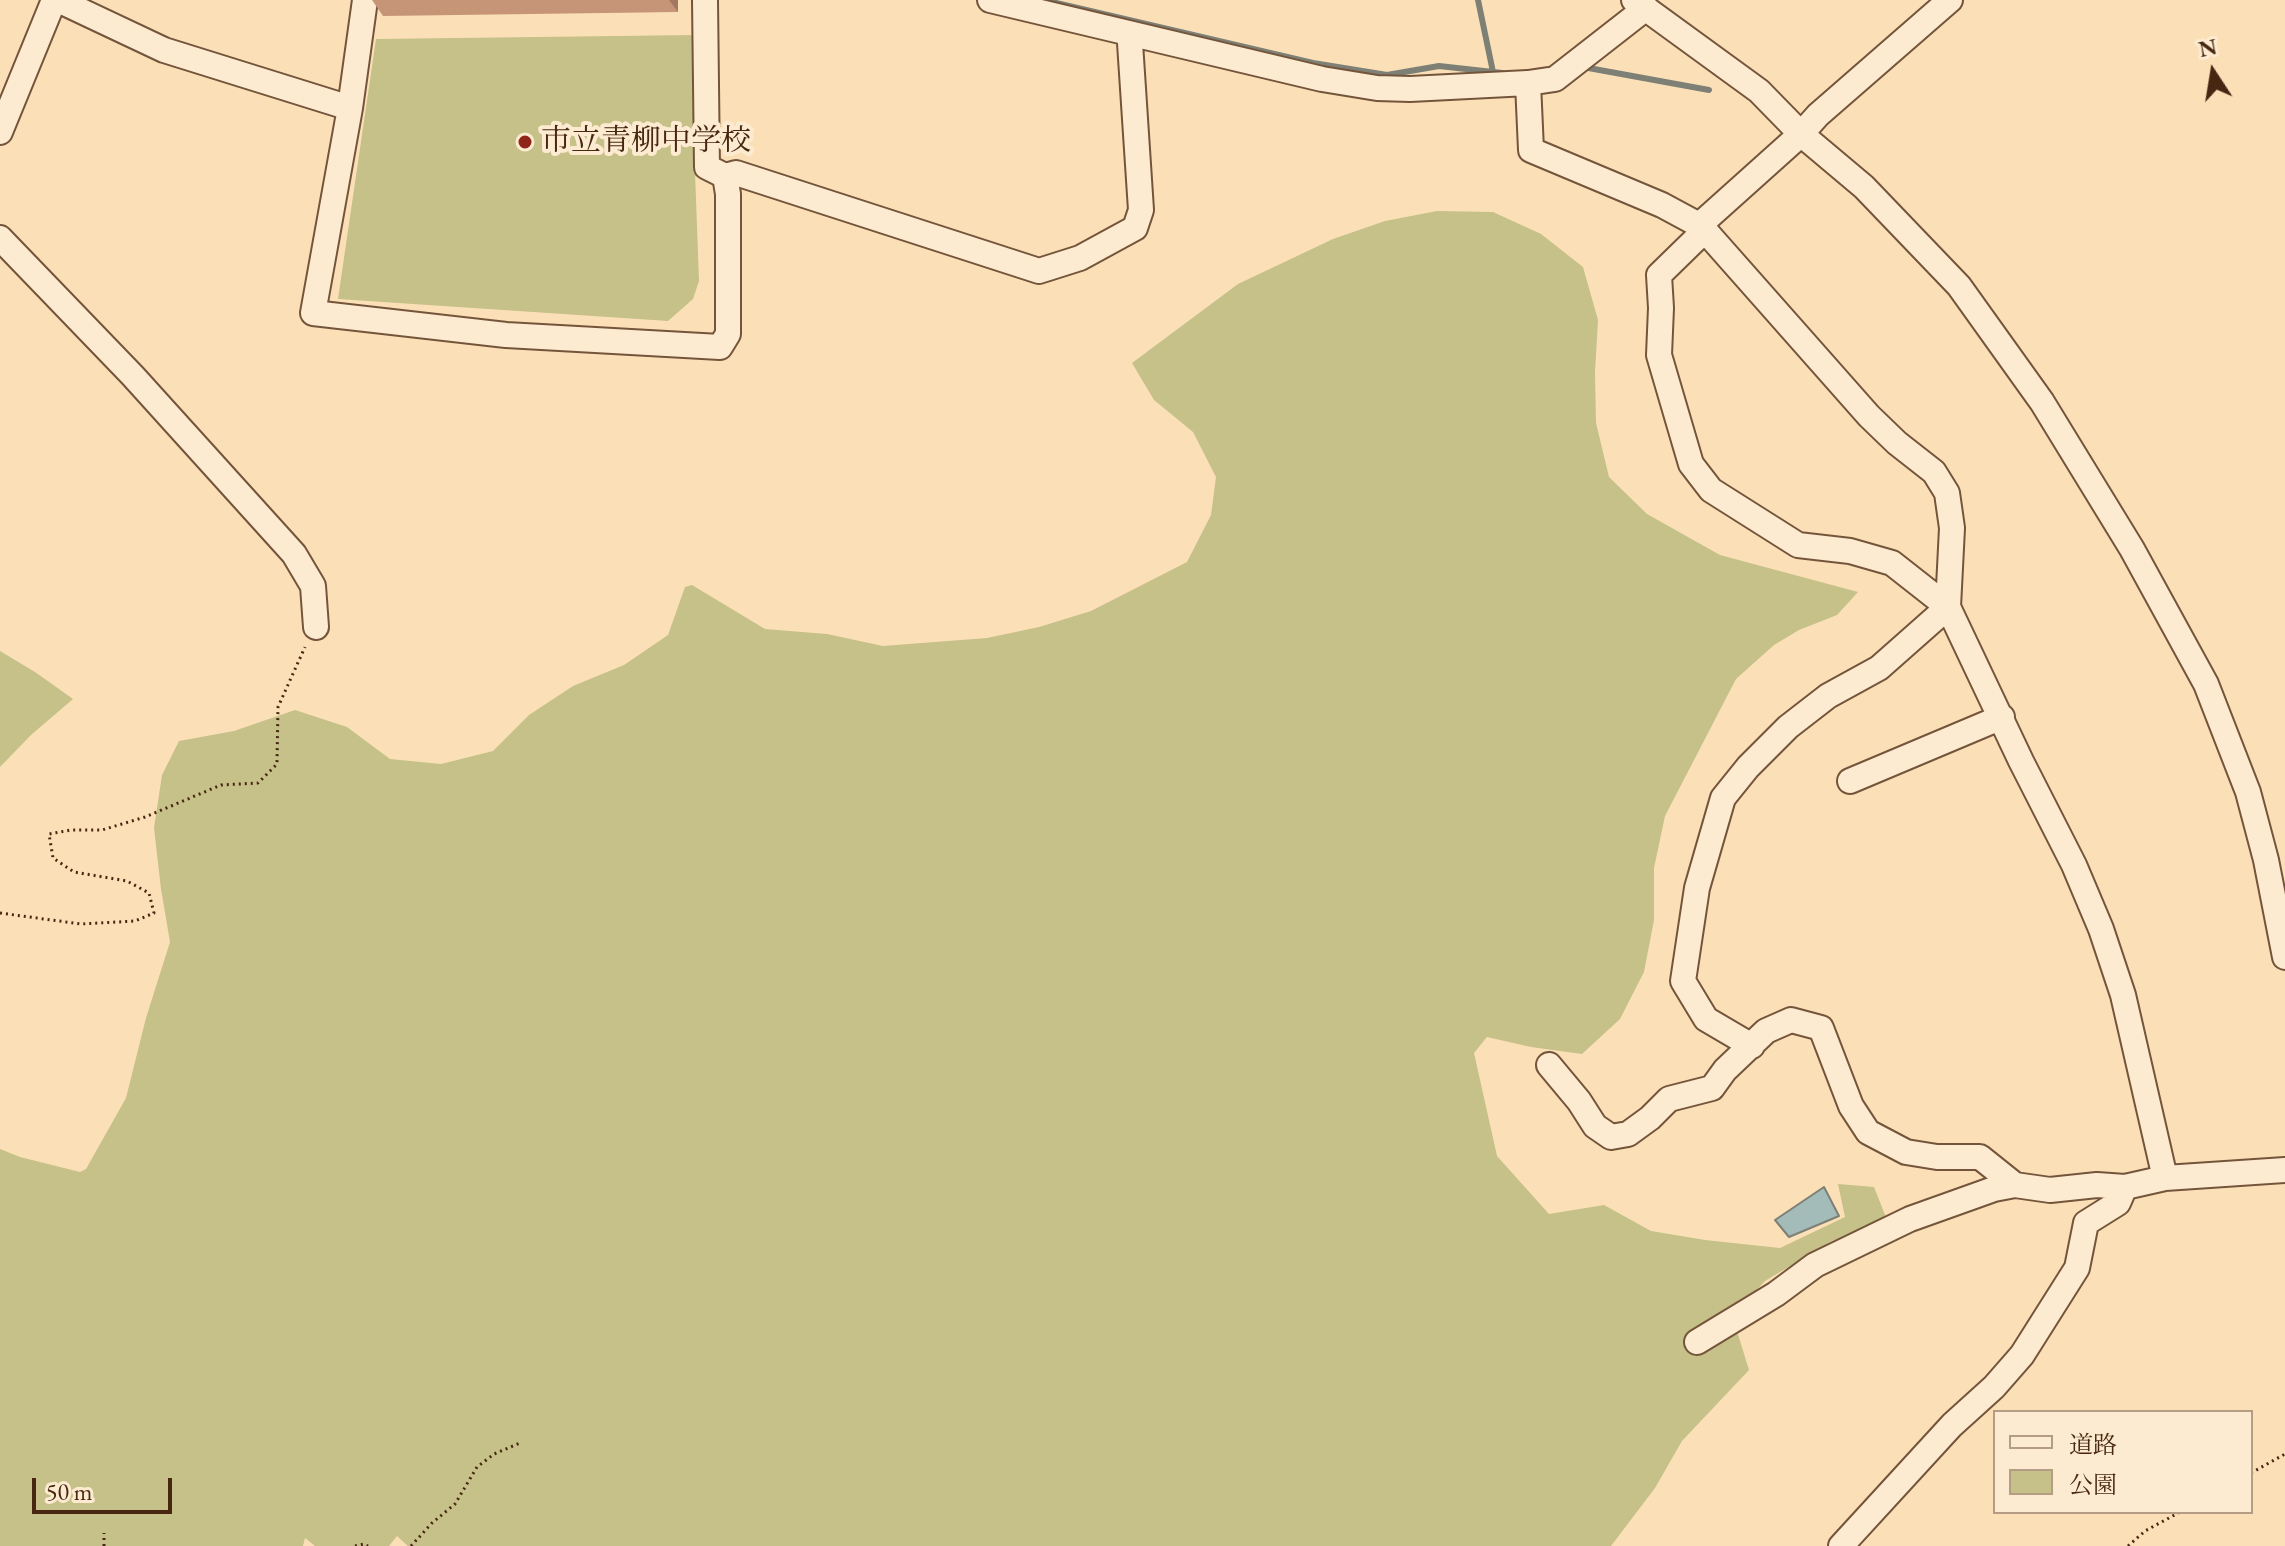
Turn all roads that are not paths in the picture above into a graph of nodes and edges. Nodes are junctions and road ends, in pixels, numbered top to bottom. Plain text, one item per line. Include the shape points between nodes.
1 (56, 0) edge
2 (365, 0) edge
3 (705, 0) edge
4 (990, 0) edge
5 (1950, 0) edge
6 (1640, 4) edge
7 (1133, 35) junction
8 (1528, 83) junction
9 (350, 108) junction
10 (0, 132) edge
11 (1801, 134) junction
12 (725, 176) junction
13 (1701, 226) junction
14 (0, 238) edge
15 (1948, 607) junction
16 (316, 627) road end
17 (2002, 717) junction
18 (1850, 781) dead end
19 (2285, 957) edge
20 (1752, 1046) junction
21 (1549, 1065) dead end
22 (2285, 1170) edge
23 (2165, 1178) junction
24 (2015, 1185) junction
25 (2125, 1187) junction
26 (1697, 1342) dead end
27 (1841, 1546) edge

1 - 9 street via 164,50
1 - 10 street
2 - 9 street
3 - 12 street via 707,167
4 - 7 street
5 - 11 street
6 - 8 street via 1555,79
6 - 11 street via 1759,91
7 - 8 street via 1377,88
7 - 12 street via 1141,210 1135,228 1080,258 1039,271 736,173
8 - 13 street via 1531,150
9 - 12 street via 313,313 329,317 522,337 720,347 728,334
11 - 13 street
11 - 19 street via 1864,187 1959,286 2042,402 2132,549 2200,673 2230,742 2266,860
13 - 15 street via 1869,416 1941,481 1952,528
13 - 15 street via 1700,235 1659,275 1659,355 1691,464 1711,490 1798,545 1892,563
14 - 16 street via 294,554 313,586
15 - 17 street
15 - 20 street via 1879,668 1828,696 1788,727 1723,798 1697,888 1683,981 1706,1019
17 - 18 street
17 - 23 street via 2101,929 2123,995
20 - 21 street via 1712,1088 1669,1099 1628,1134 1611,1137 1595,1126
20 - 24 street via 1766,1031 1791,1020 1821,1028 1851,1106 1868,1132 1906,1152 1980,1157
22 - 23 street
23 - 25 street
24 - 25 street via 2050,1190
24 - 26 street via 1910,1219 1815,1265
25 - 27 street via 2118,1203 2086,1223 2077,1268 2022,1355

